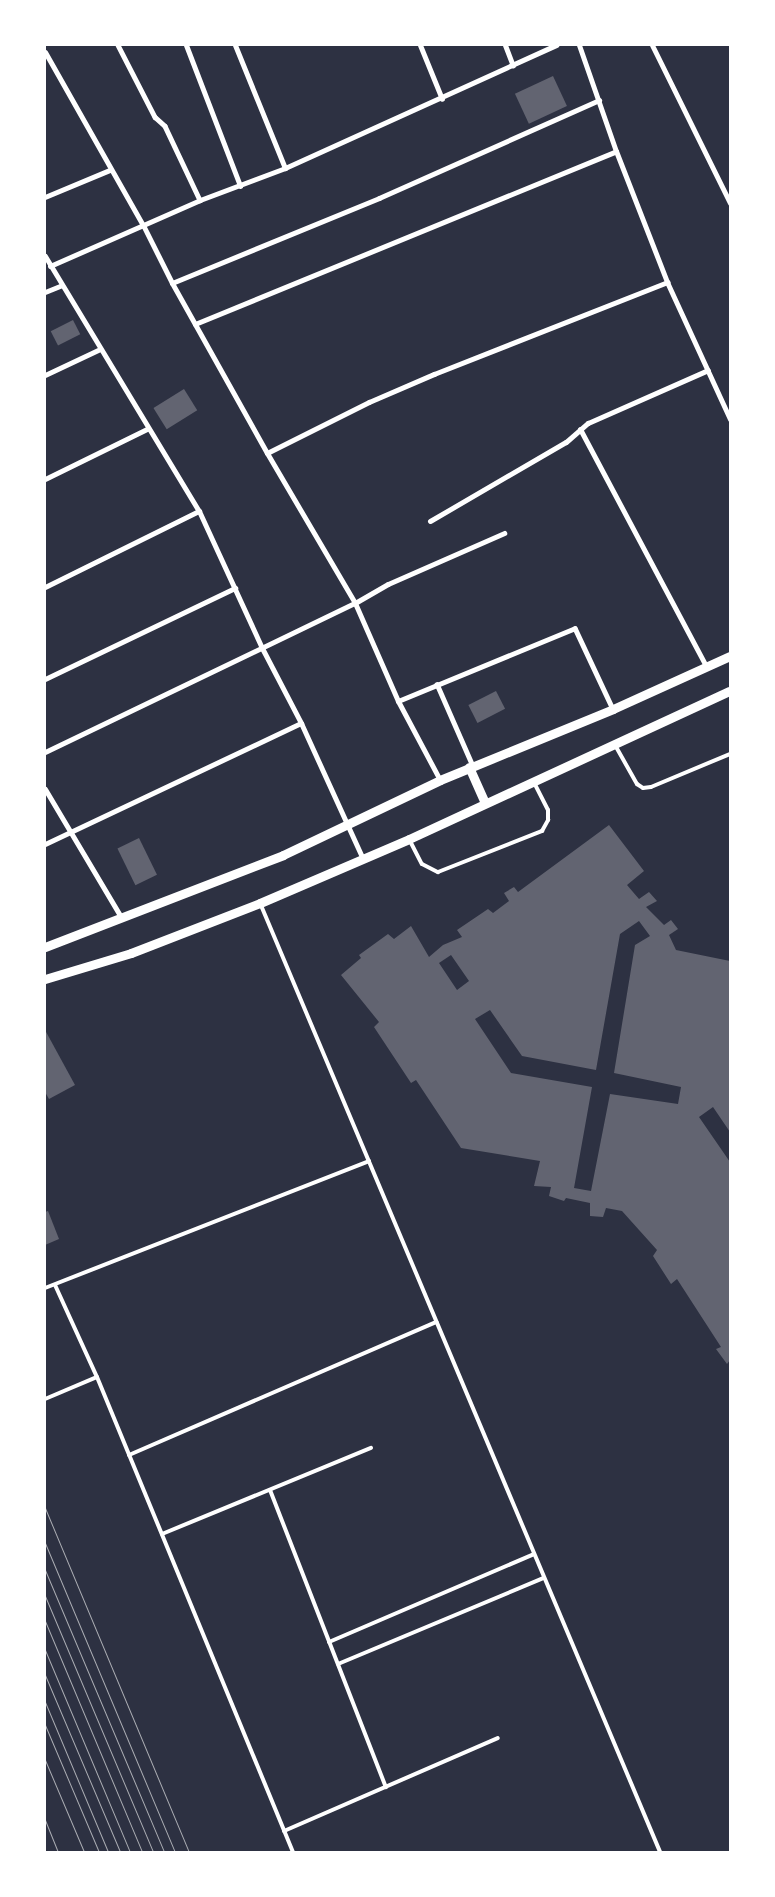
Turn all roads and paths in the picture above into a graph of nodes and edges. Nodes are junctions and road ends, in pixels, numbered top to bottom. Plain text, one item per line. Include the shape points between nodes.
1 (118, 45) edge
2 (186, 45) edge
3 (235, 45) edge
4 (420, 45) edge
5 (505, 45) edge
6 (556, 45) edge
7 (580, 45) edge
8 (652, 45) edge
9 (45, 52) edge
10 (514, 66) junction
11 (442, 98) junction
12 (600, 100) junction
13 (616, 152) junction
14 (284, 168) junction
15 (110, 170) junction
16 (240, 186) junction
17 (45, 197) edge
18 (200, 200) junction
19 (730, 203) edge
20 (143, 225) junction
21 (45, 256) edge
22 (50, 266) junction
23 (172, 282) junction
24 (667, 282) junction
25 (62, 285) junction
26 (45, 292) edge
27 (195, 324) junction
28 (100, 349) junction
29 (708, 370) junction
30 (45, 375) edge
31 (730, 419) edge
32 (147, 429) junction
33 (580, 429) junction
34 (267, 453) junction
35 (45, 479) edge
36 (199, 511) junction
37 (430, 521) dead end
38 (504, 533) dead end
39 (45, 587) edge
40 (234, 588) junction
41 (355, 603) junction
42 (574, 628) joint
43 (262, 648) junction
44 (730, 656) edge
45 (706, 666) junction
46 (45, 679) edge
47 (436, 684) junction
48 (730, 691) edge
49 (398, 701) junction
50 (613, 709) junction
51 (301, 723) junction
52 (615, 745) junction
53 (45, 752) edge
54 (730, 754) edge
55 (471, 767) junction
56 (440, 780) junction
57 (534, 781) junction
58 (45, 789) edge
59 (485, 803) junction
60 (348, 823) junction
61 (71, 832) junction
62 (409, 839) junction
63 (45, 844) edge
64 (362, 857) junction
65 (260, 903) junction
66 (122, 918) junction
67 (45, 947) edge
68 (45, 979) edge
69 (369, 1161) junction
70 (55, 1285) junction
71 (45, 1288) edge
72 (437, 1322) junction
73 (97, 1378) junction
74 (45, 1400) edge
75 (371, 1448) dead end
76 (130, 1455) junction
77 (270, 1490) junction
78 (162, 1534) junction
79 (534, 1554) junction
80 (544, 1578) junction
81 (329, 1642) junction
82 (338, 1664) junction
83 (498, 1738) dead end
84 (386, 1787) junction
85 (284, 1831) junction
86 (293, 1852) edge
87 (660, 1852) edge

1 - 18 street via 156,117 165,126
2 - 16 street
3 - 14 street
4 - 11 street
5 - 10 street
6 - 10 street
7 - 12 street
8 - 19 street
9 - 15 street
10 - 11 street
11 - 14 street
12 - 13 street
12 - 23 street via 388,194
13 - 24 street
13 - 27 street
14 - 16 street
15 - 17 street
15 - 20 street
16 - 18 street
18 - 20 street
20 - 22 street
20 - 23 street
21 - 22 street
22 - 25 street
23 - 27 street
24 - 29 street
24 - 34 street via 434,374
25 - 26 street
25 - 28 street
27 - 34 street
28 - 30 street
28 - 32 street
29 - 31 street
29 - 33 street via 588,422
32 - 35 street
32 - 36 street
33 - 37 street via 566,442
33 - 45 street
34 - 41 street
36 - 39 street
36 - 40 street
38 - 41 street via 388,584
40 - 43 street
40 - 46 street
41 - 43 street
41 - 49 street
42 - 47 street
42 - 50 street
43 - 51 street
43 - 53 street
44 - 45 street
45 - 50 street
47 - 49 street
47 - 55 street
48 - 52 street
49 - 56 street
50 - 55 street
51 - 60 street
51 - 61 street
52 - 54 lane via 642,788
52 - 57 street
55 - 56 street
55 - 59 street
56 - 60 street
57 - 59 street
57 - 62 lane via 548,810 548,820 542,831 438,872 422,864
58 - 61 street
59 - 62 street
60 - 64 street
60 - 66 street via 266,862
61 - 63 street
61 - 66 street
62 - 64 street
64 - 65 street
65 - 68 street via 131,953
65 - 69 lane
66 - 67 street
69 - 70 lane
69 - 72 lane
70 - 71 lane
70 - 73 lane
72 - 76 lane
72 - 79 lane
73 - 74 lane
73 - 76 lane
75 - 77 lane
76 - 78 lane
77 - 78 lane
77 - 81 lane
78 - 85 lane
79 - 80 lane
79 - 81 lane
80 - 82 lane
80 - 87 lane
81 - 82 lane
82 - 84 lane
83 - 84 lane
84 - 85 lane
85 - 86 lane

